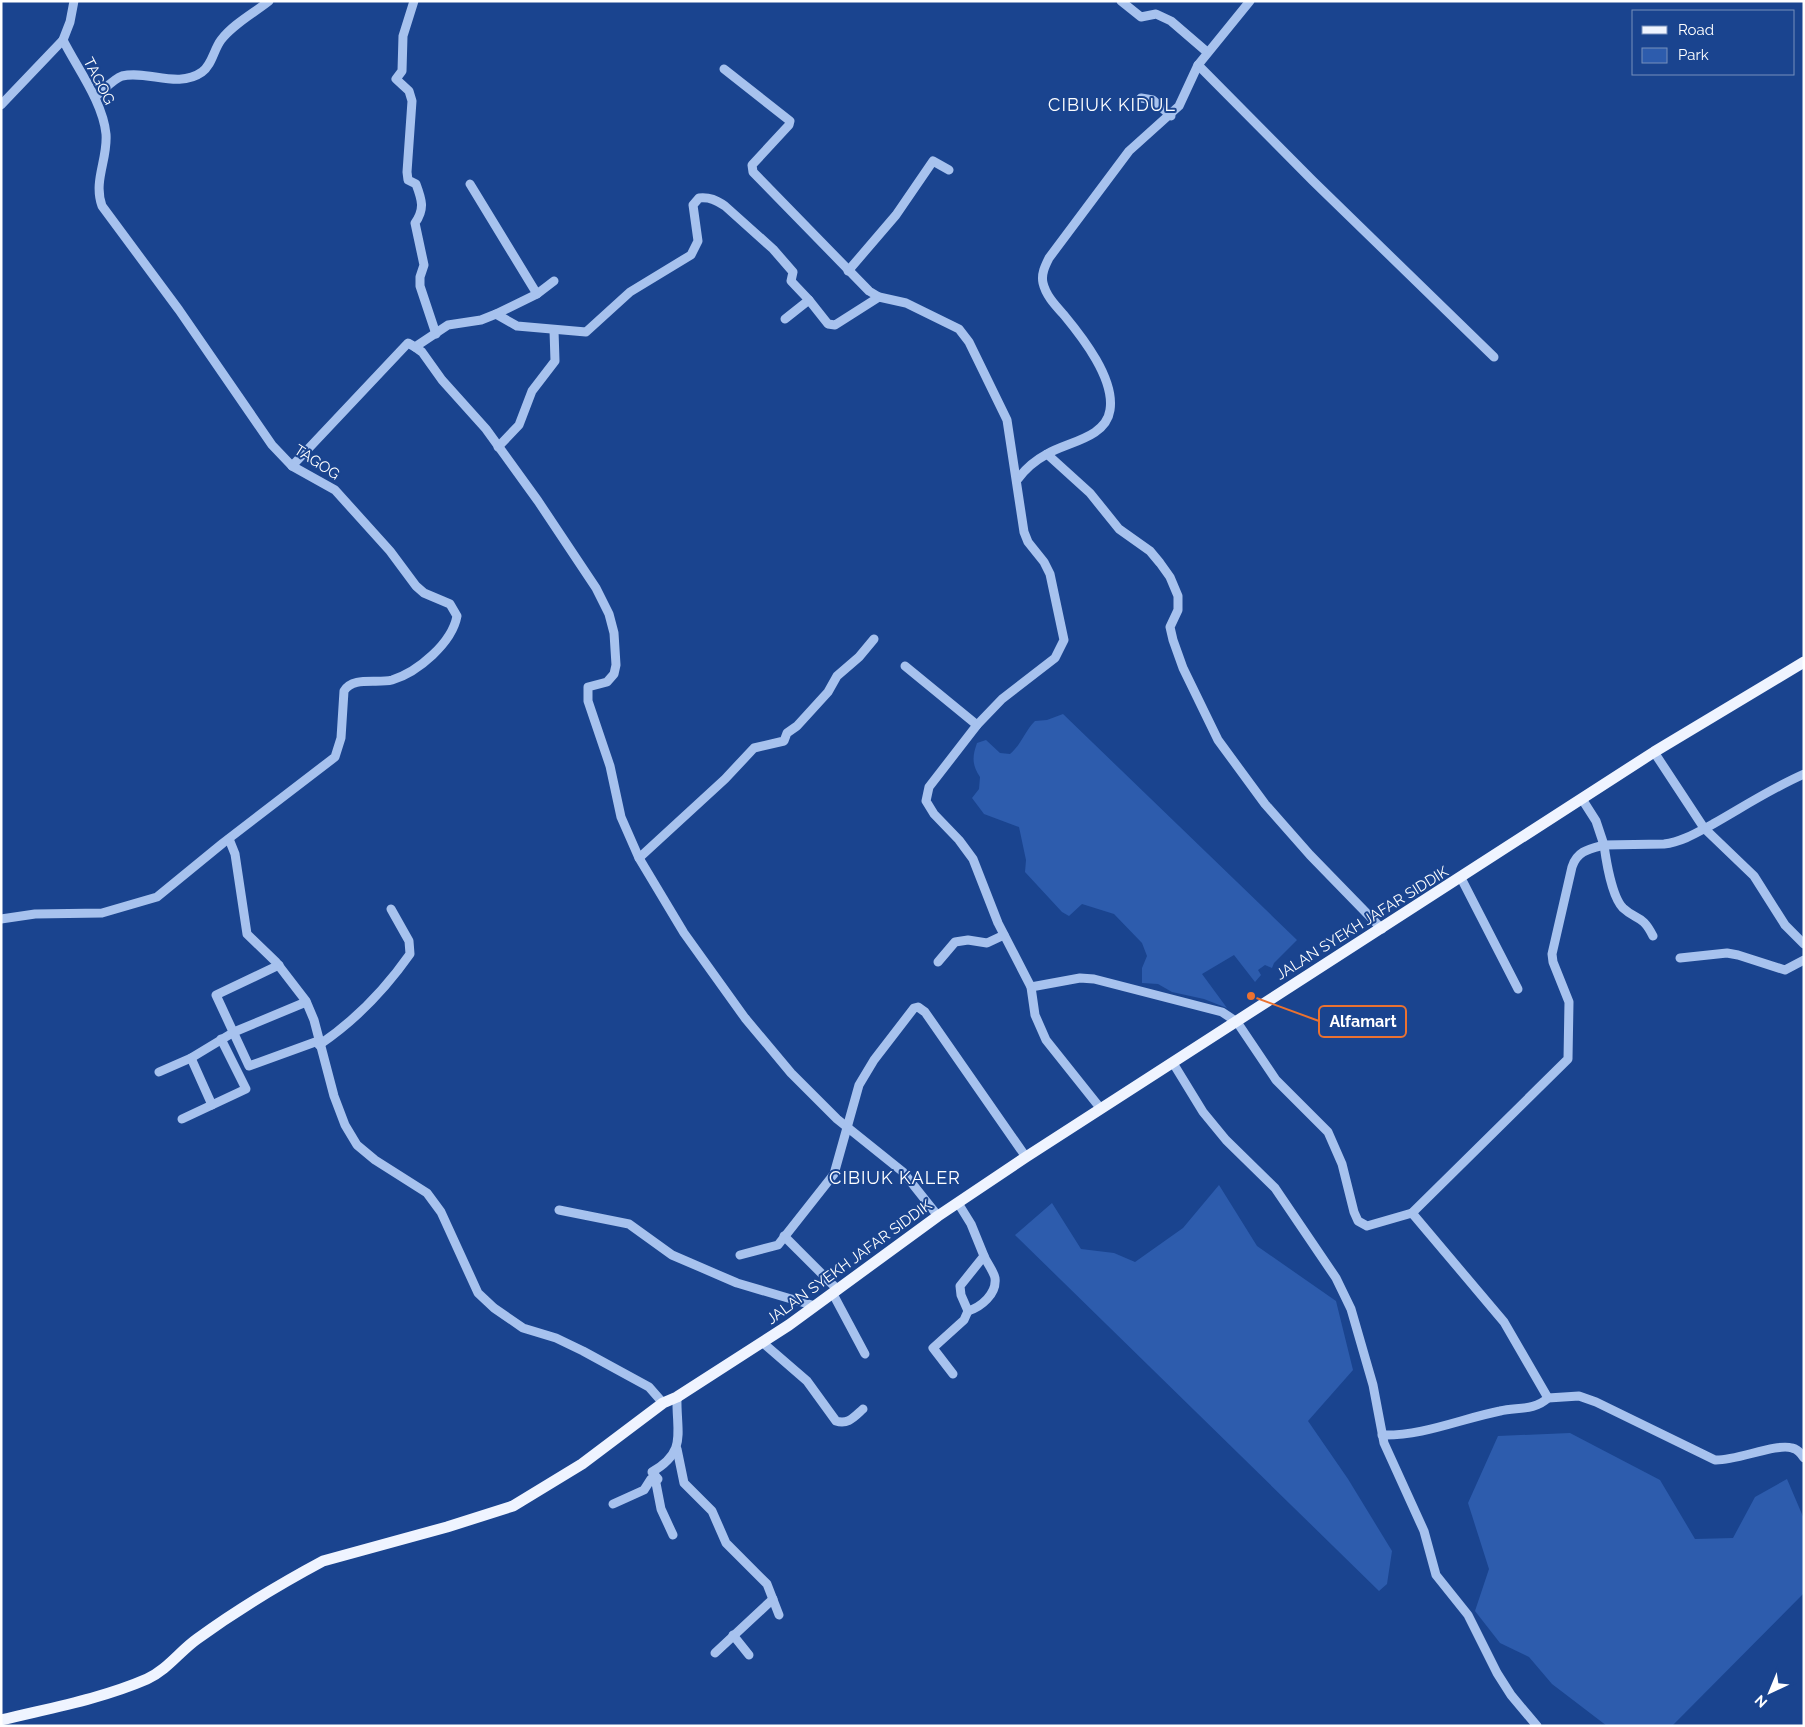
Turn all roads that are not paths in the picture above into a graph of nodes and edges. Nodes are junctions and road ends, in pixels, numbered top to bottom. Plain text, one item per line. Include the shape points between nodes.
1 (74, 1) edge
2 (269, 1) edge
3 (414, 1) edge
4 (1121, 1) edge
5 (1250, 1) edge
6 (63, 40) junction
7 (1207, 52) junction
8 (1198, 65) junction
9 (724, 69) dead end
10 (95, 97) junction
11 (1141, 98) dead end
12 (1, 105) edge
13 (1171, 116) junction
14 (949, 170) dead end
15 (470, 184) dead end
16 (848, 271) junction
17 (554, 281) dead end
18 (537, 294) junction
19 (879, 297) junction
20 (809, 300) junction
21 (496, 314) junction
22 (785, 319) dead end
23 (554, 330) junction
24 (436, 334) junction
25 (415, 347) junction
26 (1494, 357) dead end
27 (498, 447) junction
28 (1047, 454) junction
29 (292, 466) junction
30 (1018, 479) junction
31 (874, 639) dead end
32 (1804, 662) edge
33 (905, 666) dead end
34 (977, 725) junction
35 (1654, 752) junction
36 (1804, 774) edge
37 (1582, 799) junction
38 (1704, 828) junction
39 (229, 839) junction
40 (1604, 845) junction
41 (639, 858) junction
42 (1461, 878) junction
43 (391, 909) dead end
44 (1, 919) edge
45 (1382, 929) junction
46 (1004, 935) junction
47 (1653, 936) dead end
48 (1804, 944) edge
49 (1680, 958) dead end
50 (1804, 960) edge
51 (938, 962) dead end
52 (279, 965) junction
53 (1031, 987) junction
54 (1518, 989) dead end
55 (306, 1002) junction
56 (1237, 1022) junction
57 (234, 1032) junction
58 (221, 1039) junction
59 (318, 1043) junction
60 (191, 1058) junction
61 (1173, 1063) junction
62 (159, 1072) dead end
63 (212, 1105) junction
64 (1101, 1109) junction
65 (182, 1119) dead end
66 (846, 1127) junction
67 (1026, 1157) junction
68 (958, 1203) junction
69 (559, 1210) dead end
70 (1412, 1213) junction
71 (938, 1216) junction
72 (784, 1236) junction
73 (740, 1255) dead end
74 (984, 1256) junction
75 (836, 1292) junction
76 (815, 1306) junction
77 (968, 1311) junction
78 (762, 1343) junction
79 (865, 1354) dead end
80 (953, 1374) dead end
81 (676, 1397) junction
82 (1548, 1398) junction
83 (663, 1403) junction
84 (863, 1409) dead end
85 (1382, 1435) junction
86 (677, 1449) junction
87 (1804, 1458) edge
88 (655, 1478) junction
89 (613, 1504) dead end
90 (673, 1535) dead end
91 (773, 1599) junction
92 (779, 1615) dead end
93 (732, 1636) junction
94 (715, 1654) dead end
95 (749, 1655) dead end
96 (1, 1720) edge
97 (1537, 1726) edge

1 - 6 street
2 - 10 street via 229,31 202,72 188,78 168,79 120,76
3 - 24 street via 403,36 402,71 396,79 409,91 412,101 407,172 408,180 416,184 423,203 421,215 415,223 424,265 420,286
4 - 7 street via 1141,17 1156,14 1172,20
5 - 7 street
6 - 10 street, TAGOG
6 - 12 street
7 - 8 street
8 - 13 street via 1182,102
8 - 26 street
9 - 16 street via 786,116 790,123 751,168
10 - 29 street, TAGOG via 106,133 99,180 102,206 179,310 261,432
11 - 13 street via 1153,100
13 - 28 street via 1144,136 1120,161 1042,272 1046,291 1094,357 1105,378 1110,400 1108,416 1097,430
14 - 16 street via 933,160 896,215
15 - 18 street
16 - 19 street
17 - 18 street
18 - 21 street
19 - 20 street via 835,325 828,324
19 - 30 street via 906,303 951,324 966,336 1005,413
20 - 22 street
20 - 23 street via 792,281 793,272 773,249 718,201 699,198 692,211 698,241 691,255 630,292 586,332
21 - 23 street via 517,326
21 - 24 street via 448,326
23 - 27 street via 555,361 532,391 520,425
24 - 25 street
25 - 27 street via 476,416
25 - 29 street via 408,343
27 - 41 street via 591,580 609,614 614,633 614,674 607,682 590,685 587,692 596,732 610,766 621,817
28 - 30 street
28 - 45 street via 1090,493 1119,529 1150,551 1170,577 1178,596 1178,610 1170,627 1173,640 1218,740 1265,804
29 - 39 street, TAGOG via 335,490 390,551 416,586 450,604 457,616 456,624 445,642 412,670 392,680 354,683 346,687 336,757
30 - 34 street via 1024,532 1050,574 1064,640 1055,658 1002,699
31 - 41 street via 837,676 828,692 784,740 754,748
32 - 35 main road, JALAN SYEKH JAFAR SIDDIK
33 - 34 street
34 - 46 street via 937,774 929,787 926,801 972,859
35 - 37 main road, JALAN SYEKH JAFAR SIDDIK
35 - 38 street
36 - 38 street
37 - 40 street via 1596,821
37 - 42 main road, JALAN SYEKH JAFAR SIDDIK
38 - 40 street via 1673,843
38 - 48 street via 1754,876 1785,925
39 - 44 street via 165,892 150,900 102,913 35,914
39 - 52 street via 235,854 247,934
40 - 47 street via 1606,862 1621,906 1641,918
40 - 70 street via 1582,852 1574,861 1553,949 1553,962 1568,1002 1568,1059
41 - 66 street via 684,934 745,1018 791,1073
42 - 45 main road, JALAN SYEKH JAFAR SIDDIK
42 - 54 street
43 - 59 street via 409,941 410,954 355,1019
45 - 56 main road, JALAN SYEKH JAFAR SIDDIK
46 - 51 street via 989,943 955,942
46 - 53 street
49 - 50 street via 1732,954 1785,970
52 - 55 street
52 - 57 street via 216,995
53 - 56 street via 1080,978 1094,979 1222,1012
53 - 64 street via 1034,1015 1046,1040
55 - 57 street
55 - 59 street via 314,1020
56 - 61 main road, JALAN SYEKH JAFAR SIDDIK
56 - 70 street via 1276,1080 1331,1138 1358,1221 1367,1226
57 - 58 street
57 - 59 street via 249,1066
58 - 60 street
58 - 63 street via 246,1089
59 - 83 street via 350,1135 375,1160 427,1193 441,1212 473,1283 485,1301 523,1328 574,1347 649,1386
60 - 62 street
60 - 63 street
61 - 64 main road, JALAN SYEKH JAFAR SIDDIK
61 - 85 street via 1203,1112 1226,1140 1275,1188 1336,1278 1351,1309 1373,1385
63 - 65 street
64 - 67 main road, JALAN SYEKH JAFAR SIDDIK
66 - 67 street via 867,1070 911,1010 918,1007 925,1012
66 - 71 street via 903,1172
66 - 72 street via 836,1170
67 - 68 main road, JALAN SYEKH JAFAR SIDDIK
68 - 71 main road, JALAN SYEKH JAFAR SIDDIK
68 - 74 street
69 - 76 street via 629,1224 672,1255 736,1283
70 - 82 street via 1504,1322
71 - 75 main road, JALAN SYEKH JAFAR SIDDIK
72 - 73 street via 778,1245
72 - 75 street
74 - 77 street via 960,1286 960,1295
74 - 77 street via 995,1278 994,1287 986,1300
75 - 76 main road, JALAN SYEKH JAFAR SIDDIK
75 - 79 street
76 - 78 main road, JALAN SYEKH JAFAR SIDDIK
77 - 80 street via 964,1320 933,1348
78 - 81 main road, JALAN SYEKH JAFAR SIDDIK
78 - 84 street via 813,1387 836,1421 850,1420
81 - 83 main road, JALAN SYEKH JAFAR SIDDIK
81 - 86 street
82 - 85 street via 1532,1407 1502,1410 1416,1433
82 - 87 street via 1572,1396 1596,1402 1715,1460 1784,1448 1798,1451
83 - 96 main road, JALAN SYEKH JAFAR SIDDIK via 566,1475 513,1506 323,1561 226,1619 148,1678 114,1691
85 - 97 street via 1424,1531 1436,1575 1468,1615 1496,1673
86 - 88 street via 652,1472 658,1479
86 - 91 street via 684,1483 712,1511 722,1538 765,1581
88 - 89 street via 644,1490
88 - 90 street via 661,1510
91 - 92 street
91 - 93 street
93 - 94 street
93 - 95 street

